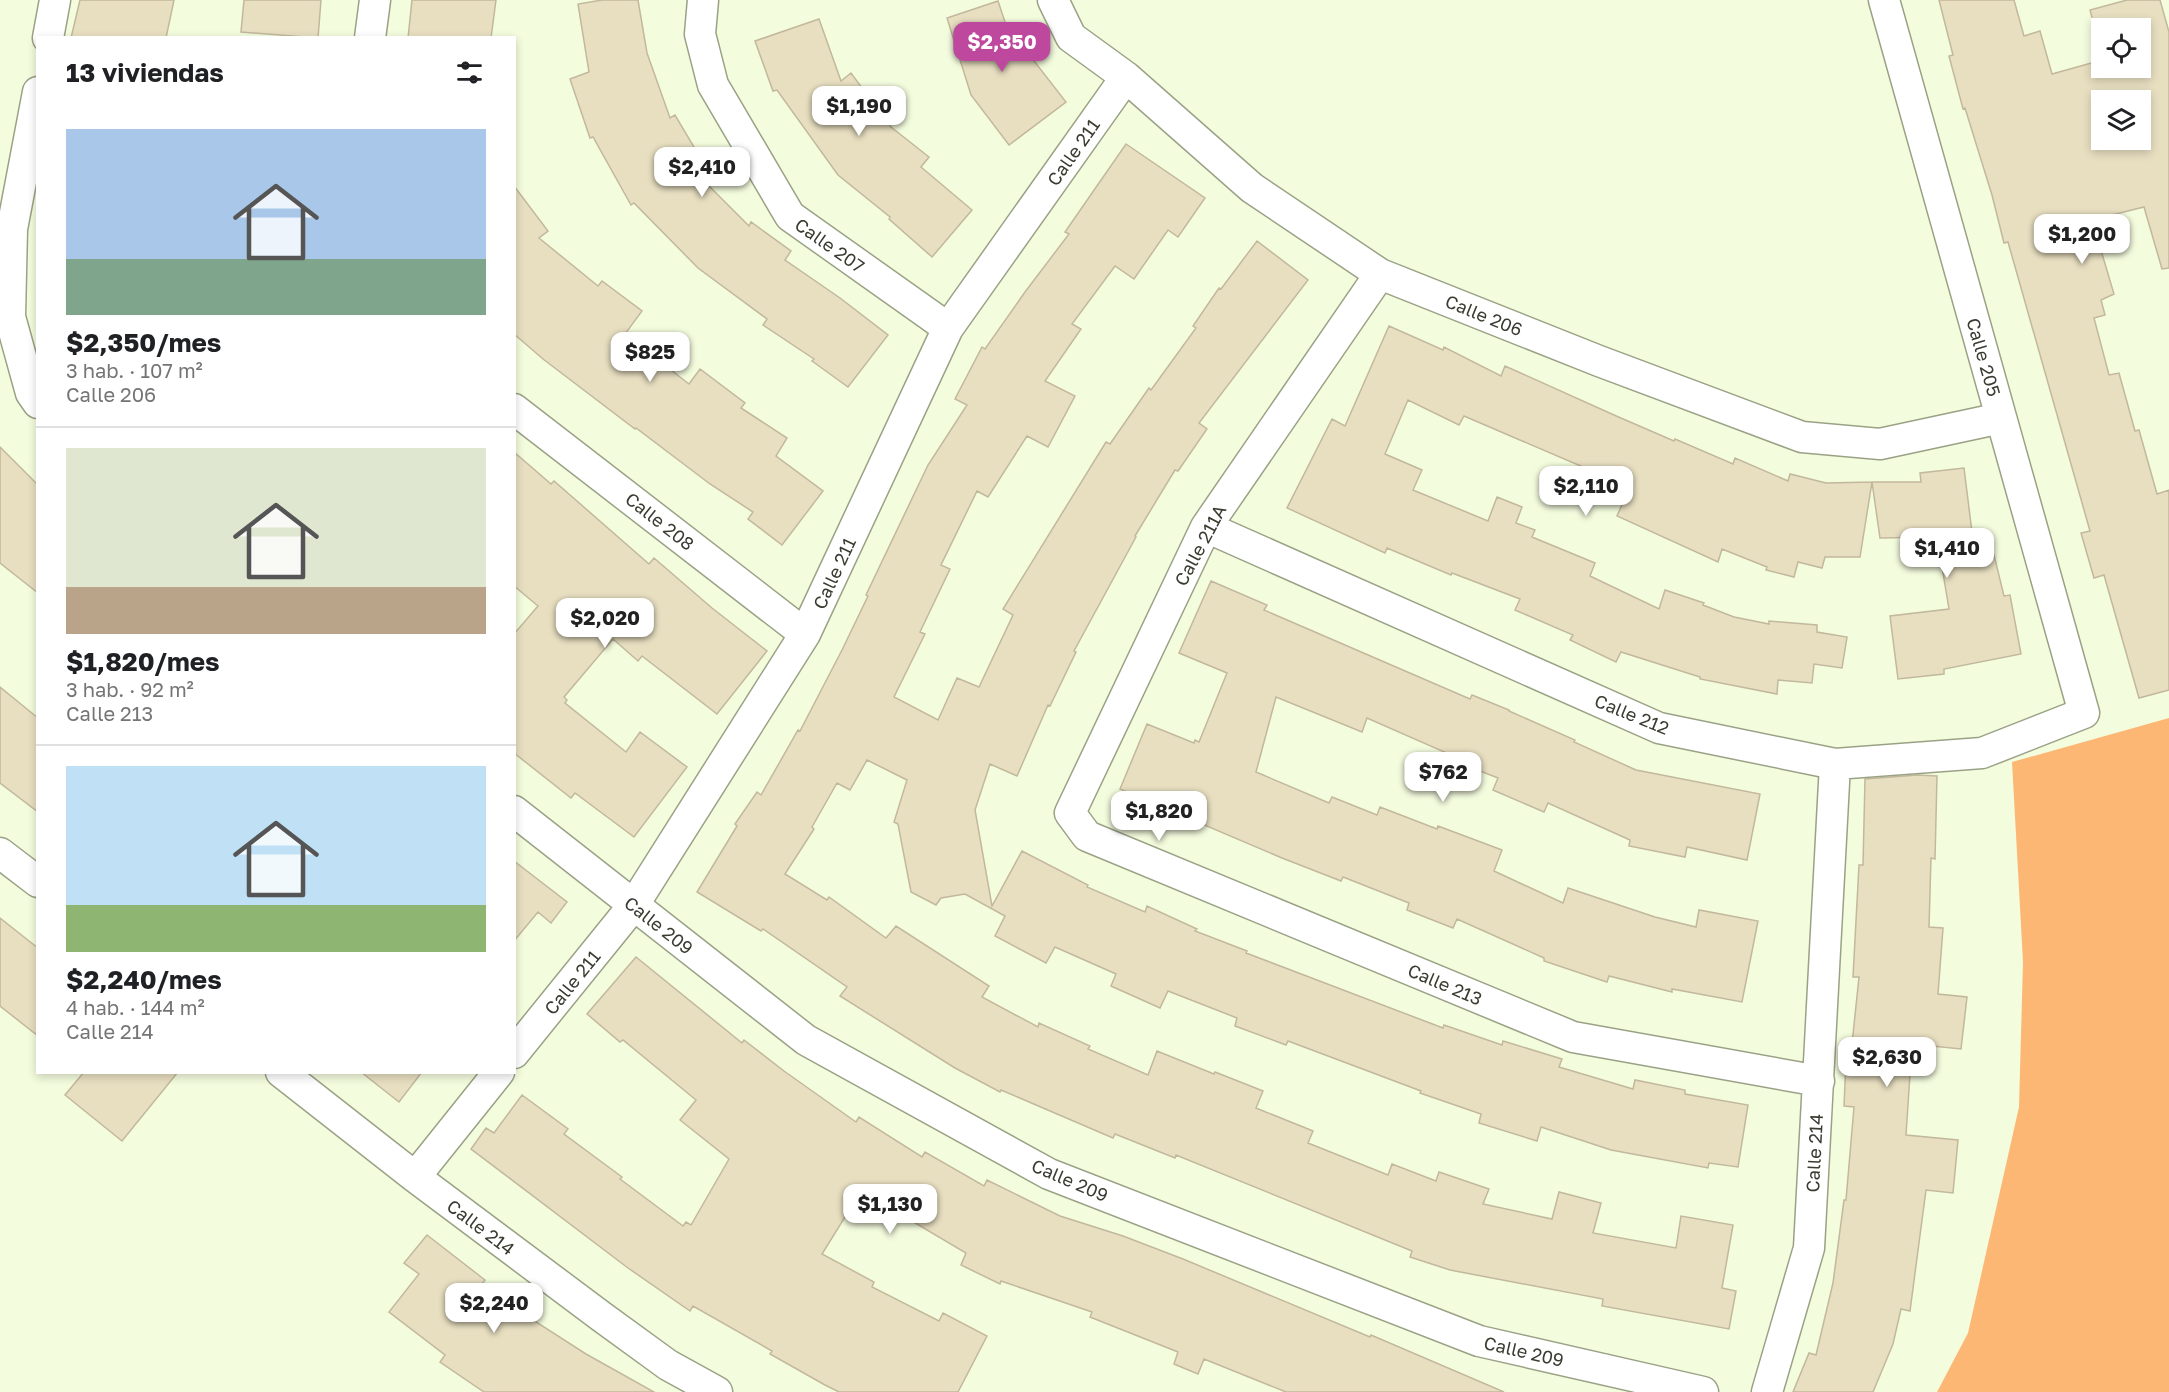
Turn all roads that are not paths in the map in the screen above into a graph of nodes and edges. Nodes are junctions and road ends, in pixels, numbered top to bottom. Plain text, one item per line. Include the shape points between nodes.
1 (55, 0) edge
2 (375, 0) edge
3 (703, 0) edge
4 (1053, 0) edge
5 (1884, 0) edge
6 (48, 36) edge
7 (370, 36) edge
8 (1126, 77) junction
9 (36, 103) edge
10 (1380, 274) junction
11 (948, 328) junction
12 (36, 400) edge
13 (516, 411) edge
14 (2001, 418) junction
15 (1206, 527) junction
16 (805, 634) junction
17 (2084, 713) joint
18 (1835, 764) junction
19 (516, 813) edge
20 (1087, 836) joint
21 (0, 853) edge
22 (36, 880) edge
23 (633, 906) junction
24 (516, 1051) edge
25 (284, 1074) edge
26 (497, 1074) edge
27 (1819, 1081) junction
28 (415, 1177) junction
29 (717, 1392) edge
30 (1703, 1392) edge
31 (1767, 1392) edge

1 - 6 street
2 - 7 street
3 - 11 street, Calle 207 via 700,34 713,85 790,216
4 - 8 street, Calle 206 via 1071,37
5 - 14 street, Calle 205
8 - 10 street, Calle 206 via 1252,188
8 - 11 street, Calle 211
9 - 12 street via 12,229 10,317
10 - 14 street, Calle 206 via 1802,437 1880,444
10 - 15 street, Calle 211A
11 - 16 street, Calle 211
13 - 16 street, Calle 208
14 - 17 street, Calle 205
15 - 18 street, Calle 212 via 1659,729
15 - 20 street, Calle 211A via 1070,813
16 - 23 street, Calle 211
17 - 18 street, Calle 212 via 1982,753
18 - 27 street, Calle 214
19 - 23 street, Calle 209
20 - 27 street, Calle 213 via 1574,1037
21 - 22 street
23 - 24 street, Calle 211
23 - 30 street, Calle 209 via 806,1040 1049,1174 1479,1341
25 - 28 street, Calle 214
26 - 28 street
27 - 31 street, Calle 214 via 1809,1248
28 - 29 street, Calle 214 via 668,1365

